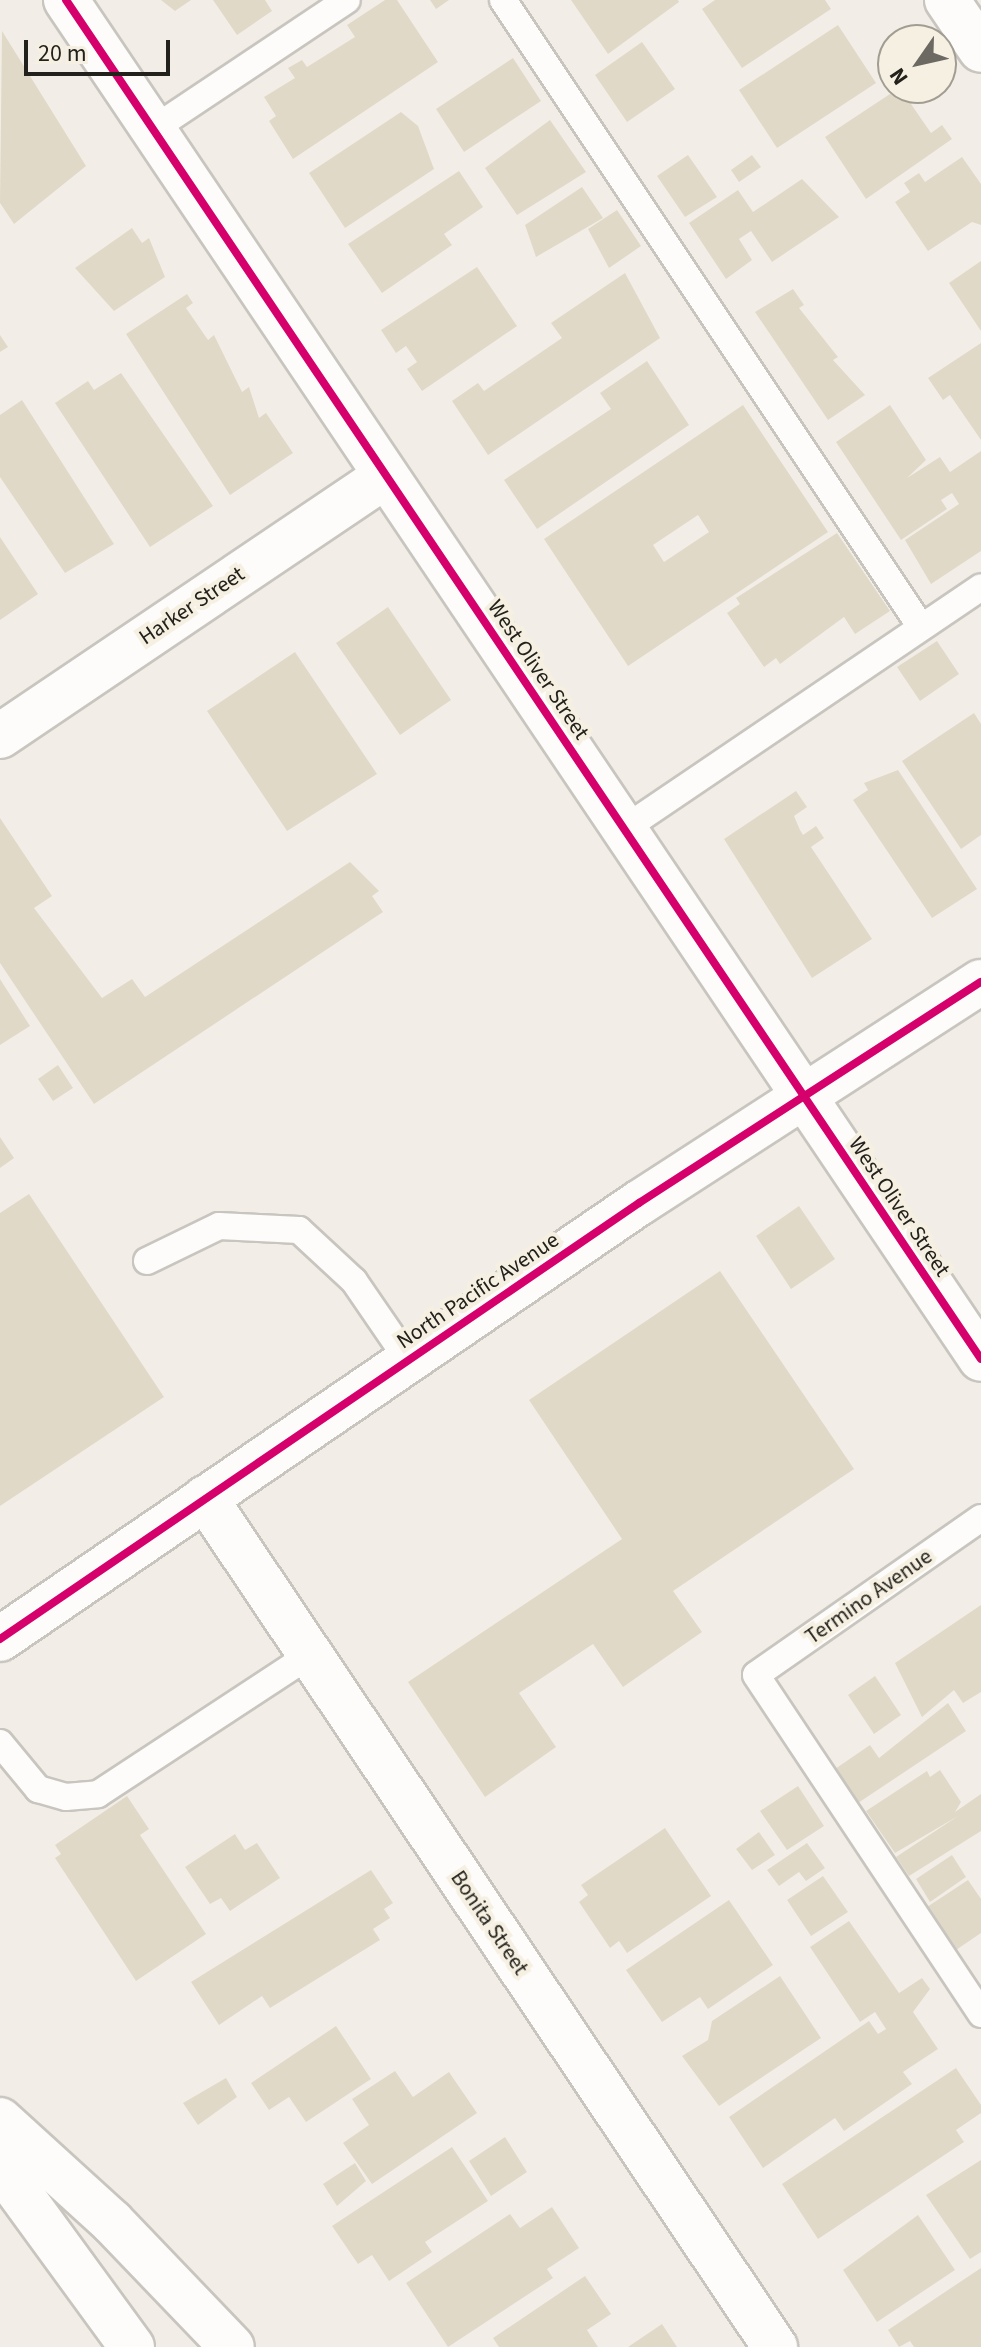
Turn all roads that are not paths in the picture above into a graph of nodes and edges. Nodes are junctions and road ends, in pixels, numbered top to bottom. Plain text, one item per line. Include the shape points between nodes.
1 (66, 0) edge
2 (347, 0) edge
3 (503, 0) edge
4 (947, 0) edge
5 (981, 50) edge
6 (152, 130) junction
7 (385, 476) junction
8 (981, 587) edge
9 (921, 627) junction
10 (0, 736) edge
11 (624, 829) junction
12 (981, 982) edge
13 (803, 1099) junction
14 (147, 1261) dead end
15 (981, 1359) edge
16 (408, 1360) junction
17 (205, 1498) junction
18 (981, 1518) edge
19 (0, 1639) edge
20 (310, 1655) junction
21 (0, 1743) edge
22 (981, 2014) edge
23 (0, 2120) edge
24 (0, 2166) edge
25 (132, 2347) edge
26 (232, 2347) edge
27 (775, 2347) edge

1 - 6 main road, West Oliver Street
2 - 6 lane
3 - 9 lane
4 - 5 main road
6 - 7 main road, West Oliver Street
7 - 10 main road, Harker Street
7 - 11 main road, West Oliver Street
8 - 9 lane
9 - 11 lane
11 - 13 main road, West Oliver Street
12 - 13 main road, North Pacific Avenue
13 - 15 main road, West Oliver Street
13 - 16 main road, North Pacific Avenue
14 - 16 lane via 219,1226 299,1230 354,1281
16 - 17 main road, North Pacific Avenue
17 - 19 main road, North Pacific Avenue
17 - 20 main road, Bonita Street
18 - 22 lane, Termino Avenue via 756,1675
20 - 21 lane via 98,1794 66,1797 38,1789
20 - 27 main road, Bonita Street
23 - 26 main road via 112,2222
24 - 25 main road

